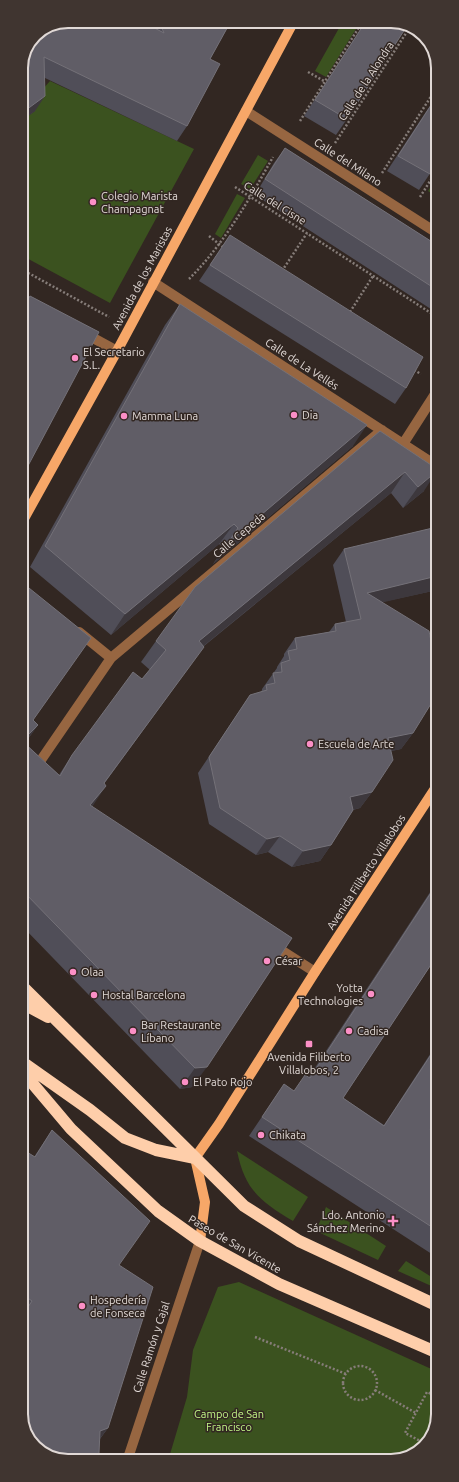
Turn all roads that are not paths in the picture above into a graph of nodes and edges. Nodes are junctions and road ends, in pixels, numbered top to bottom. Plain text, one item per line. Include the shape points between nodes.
1 (290, 28) edge
2 (246, 111) junction
3 (431, 229) edge
4 (153, 282) junction
5 (28, 303) edge
6 (49, 314) edge
7 (77, 330) edge
8 (117, 351) junction
9 (431, 400) edge
10 (382, 430) junction
11 (403, 444) junction
12 (431, 462) edge
13 (28, 511) edge
14 (70, 625) edge
15 (111, 658) junction
16 (41, 760) edge
17 (431, 795) edge
18 (264, 939) edge
19 (315, 972) junction
20 (28, 992) edge
21 (28, 1006) edge
22 (61, 1025) junction
23 (28, 1066) edge
24 (28, 1078) edge
25 (195, 1158) junction
26 (200, 1241) junction
27 (431, 1303) edge
28 (431, 1351) edge
29 (129, 1454) edge

1 - 2 main road, Avenida de los Maristas
2 - 3 street, Calle del Milano
2 - 4 main road, Avenida de los Maristas
4 - 8 main road, Avenida de los Maristas
4 - 10 street, Calle de La Vellés
5 - 6 street
7 - 8 street
8 - 13 main road, Avenida de los Maristas
9 - 11 street
10 - 11 street, Calle de La Vellés
10 - 15 street, Calle Cepeda
11 - 12 street, Calle de La Vellés
14 - 15 street
15 - 16 street, Calle Cepeda
17 - 19 main road, Avenida Filiberto Villalobos
18 - 19 street
19 - 25 main road, Avenida Filiberto Villalobos
20 - 22 highway
21 - 22 highway
22 - 25 highway
23 - 25 highway via 125,1138 156,1150
24 - 26 highway, Paseo de San Vicente via 71,1129 152,1206
25 - 26 main road via 205,1202
25 - 27 highway via 244,1206 300,1241
26 - 28 highway, Paseo de San Vicente via 279,1284
26 - 29 street, Calle Ramón y Cajal

